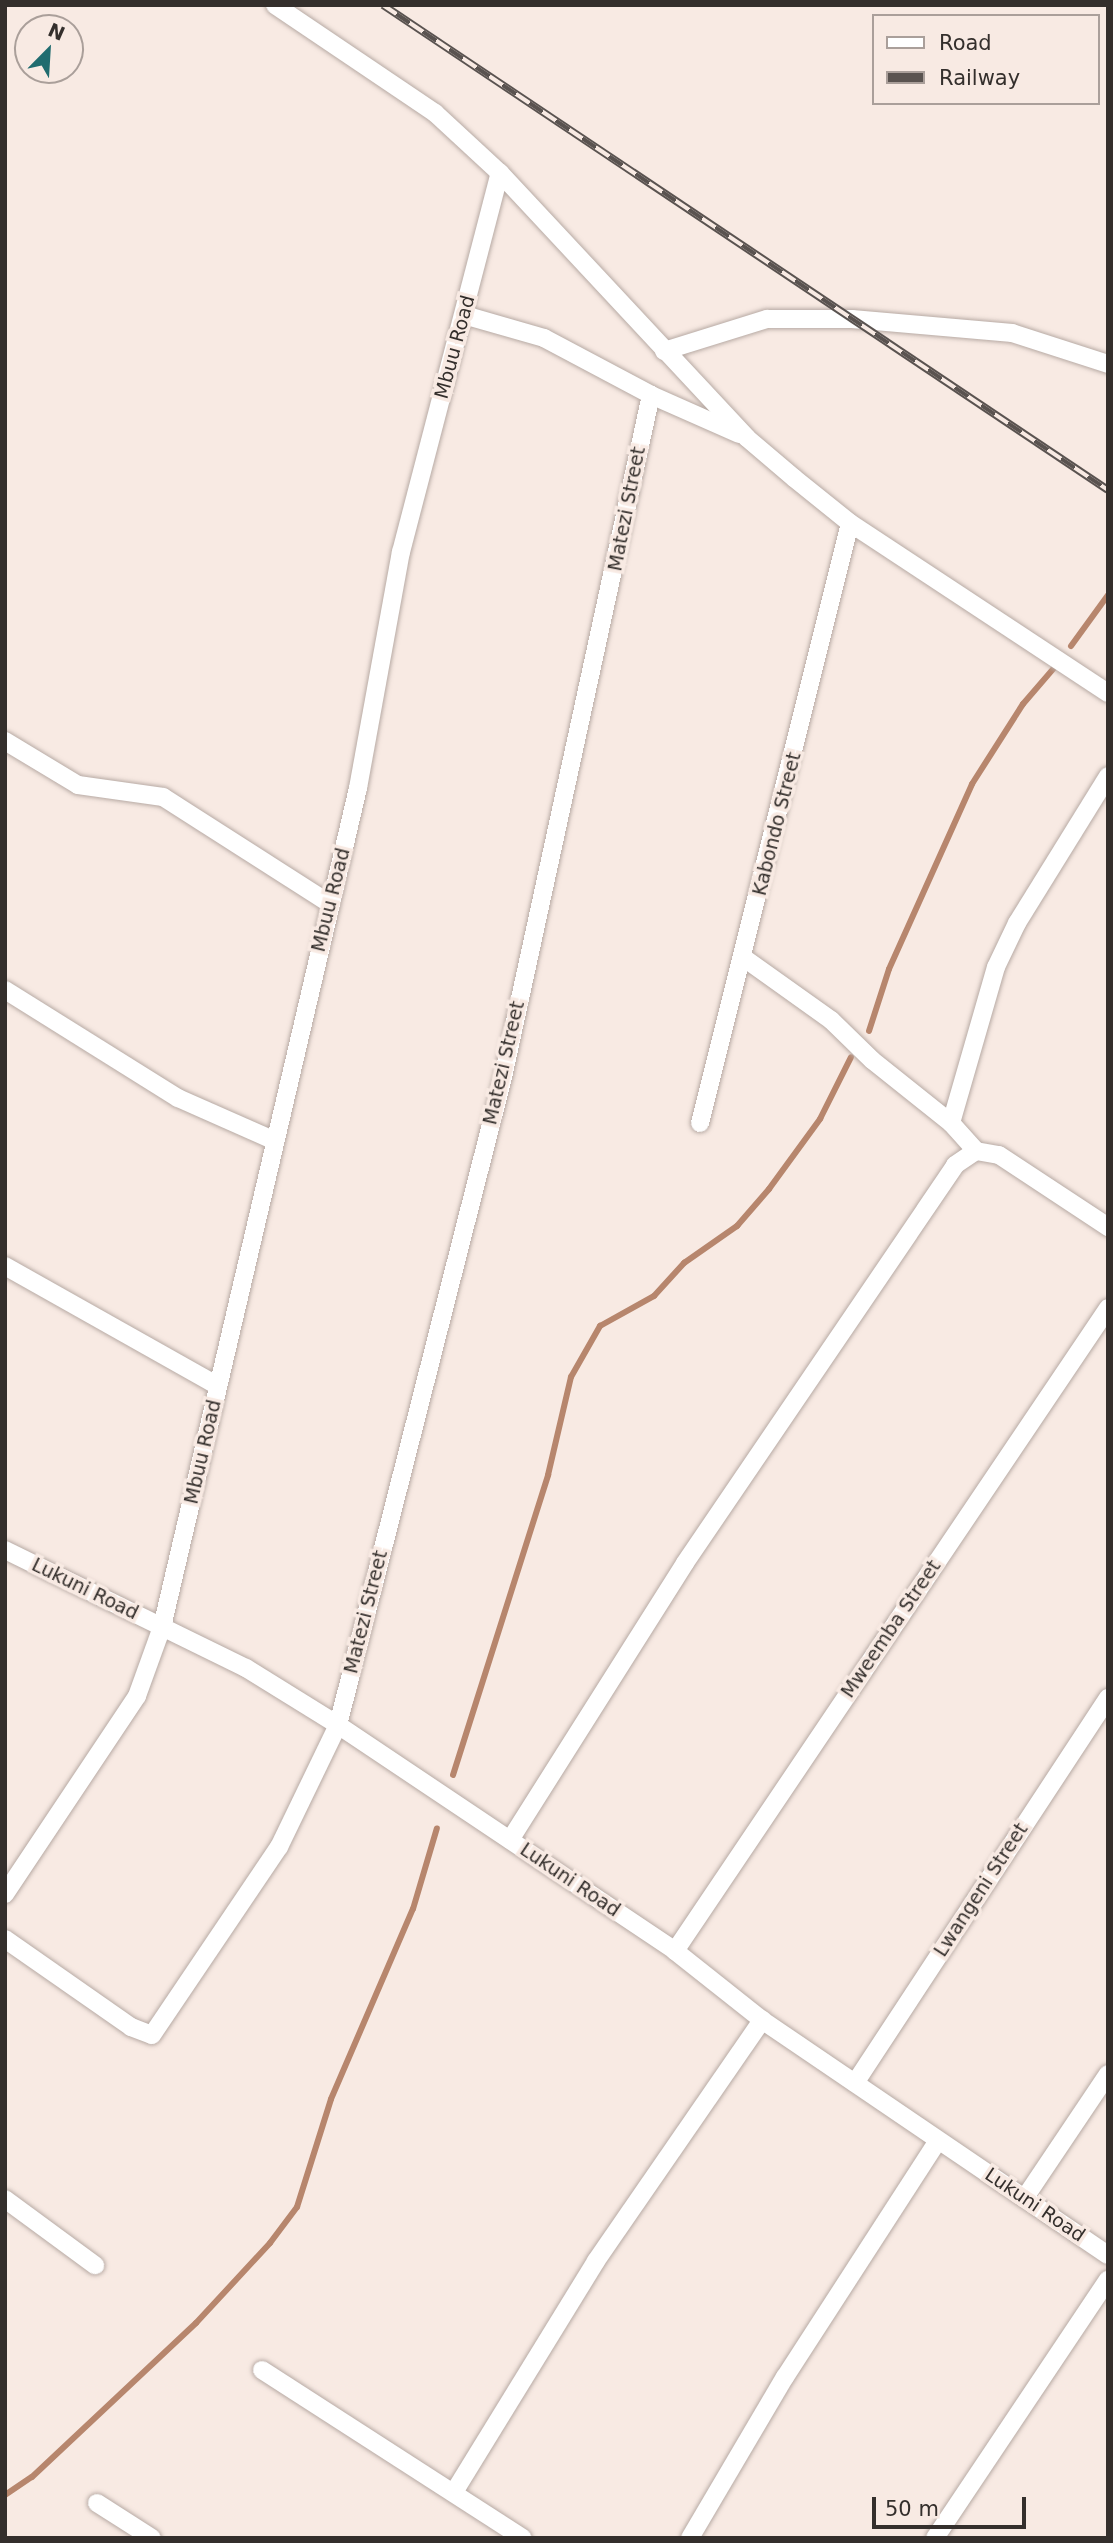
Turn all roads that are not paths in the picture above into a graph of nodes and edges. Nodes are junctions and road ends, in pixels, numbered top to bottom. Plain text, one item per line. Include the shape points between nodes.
1 (275, 5) edge
2 (500, 173) junction
3 (464, 315) junction
4 (664, 351) junction
5 (1108, 364) edge
6 (650, 396) junction
7 (747, 438) junction
8 (850, 523) junction
9 (1108, 693) edge
10 (5, 741) edge
11 (1108, 776) edge
12 (329, 903) junction
13 (744, 958) junction
14 (5, 990) edge
15 (700, 1123) dead end
16 (951, 1123) junction
17 (275, 1141) junction
18 (976, 1151) junction
19 (1108, 1227) edge
20 (5, 1266) edge
21 (1108, 1308) edge
22 (218, 1387) junction
23 (5, 1550) edge
24 (162, 1627) junction
25 (1108, 1698) edge
26 (338, 1725) junction
27 (510, 1840) junction
28 (5, 1894) edge
29 (5, 1939) edge
30 (675, 1951) junction
31 (762, 2020) junction
32 (1108, 2074) edge
33 (855, 2083) junction
34 (937, 2142) junction
35 (1026, 2196) junction
36 (5, 2199) edge
37 (1108, 2255) edge
38 (94, 2265) dead end
39 (1108, 2280) edge
40 (262, 2370) dead end
41 (454, 2492) junction
42 (97, 2503) dead end
43 (152, 2538) edge
44 (523, 2538) edge
45 (690, 2538) edge
46 (934, 2538) edge

1 - 2 street via 435,113
2 - 3 street, Mbuu Road
2 - 4 street
3 - 6 street via 544,338
3 - 12 street, Mbuu Road via 401,552 358,788
4 - 5 street via 767,319 852,319 1012,333
4 - 7 street
6 - 7 street
6 - 26 street, Matezi Street via 503,1077
7 - 8 street
8 - 9 street
8 - 13 street, Kabondo Street
10 - 12 street via 78,785 163,797
11 - 16 street via 1017,923 996,967
12 - 17 street, Mbuu Road
13 - 15 street, Kabondo Street
13 - 16 street via 831,1020 872,1060
14 - 17 street via 178,1098
16 - 18 street
17 - 22 street, Mbuu Road
18 - 19 street via 999,1155
18 - 27 street via 955,1165 731,1495
20 - 22 street
21 - 30 street, Mweemba Street
22 - 24 street, Mbuu Road
23 - 24 street, Lukuni Road
24 - 26 street, Lukuni Road via 246,1668
24 - 28 street, Mbuu Road via 137,1696
25 - 33 street, Lwangeni Street
26 - 27 street, Lukuni Road
26 - 29 street, Matezi Street via 279,1847 152,2035 131,2027
27 - 30 street, Lukuni Road
30 - 31 street, Lukuni Road
31 - 33 street, Lukuni Road
31 - 41 street via 596,2261
32 - 35 street
33 - 34 street, Lukuni Road
34 - 35 street, Lukuni Road
34 - 45 street via 785,2377
35 - 37 street, Lukuni Road
36 - 38 street
39 - 46 street
40 - 41 street
41 - 44 street
42 - 43 street

